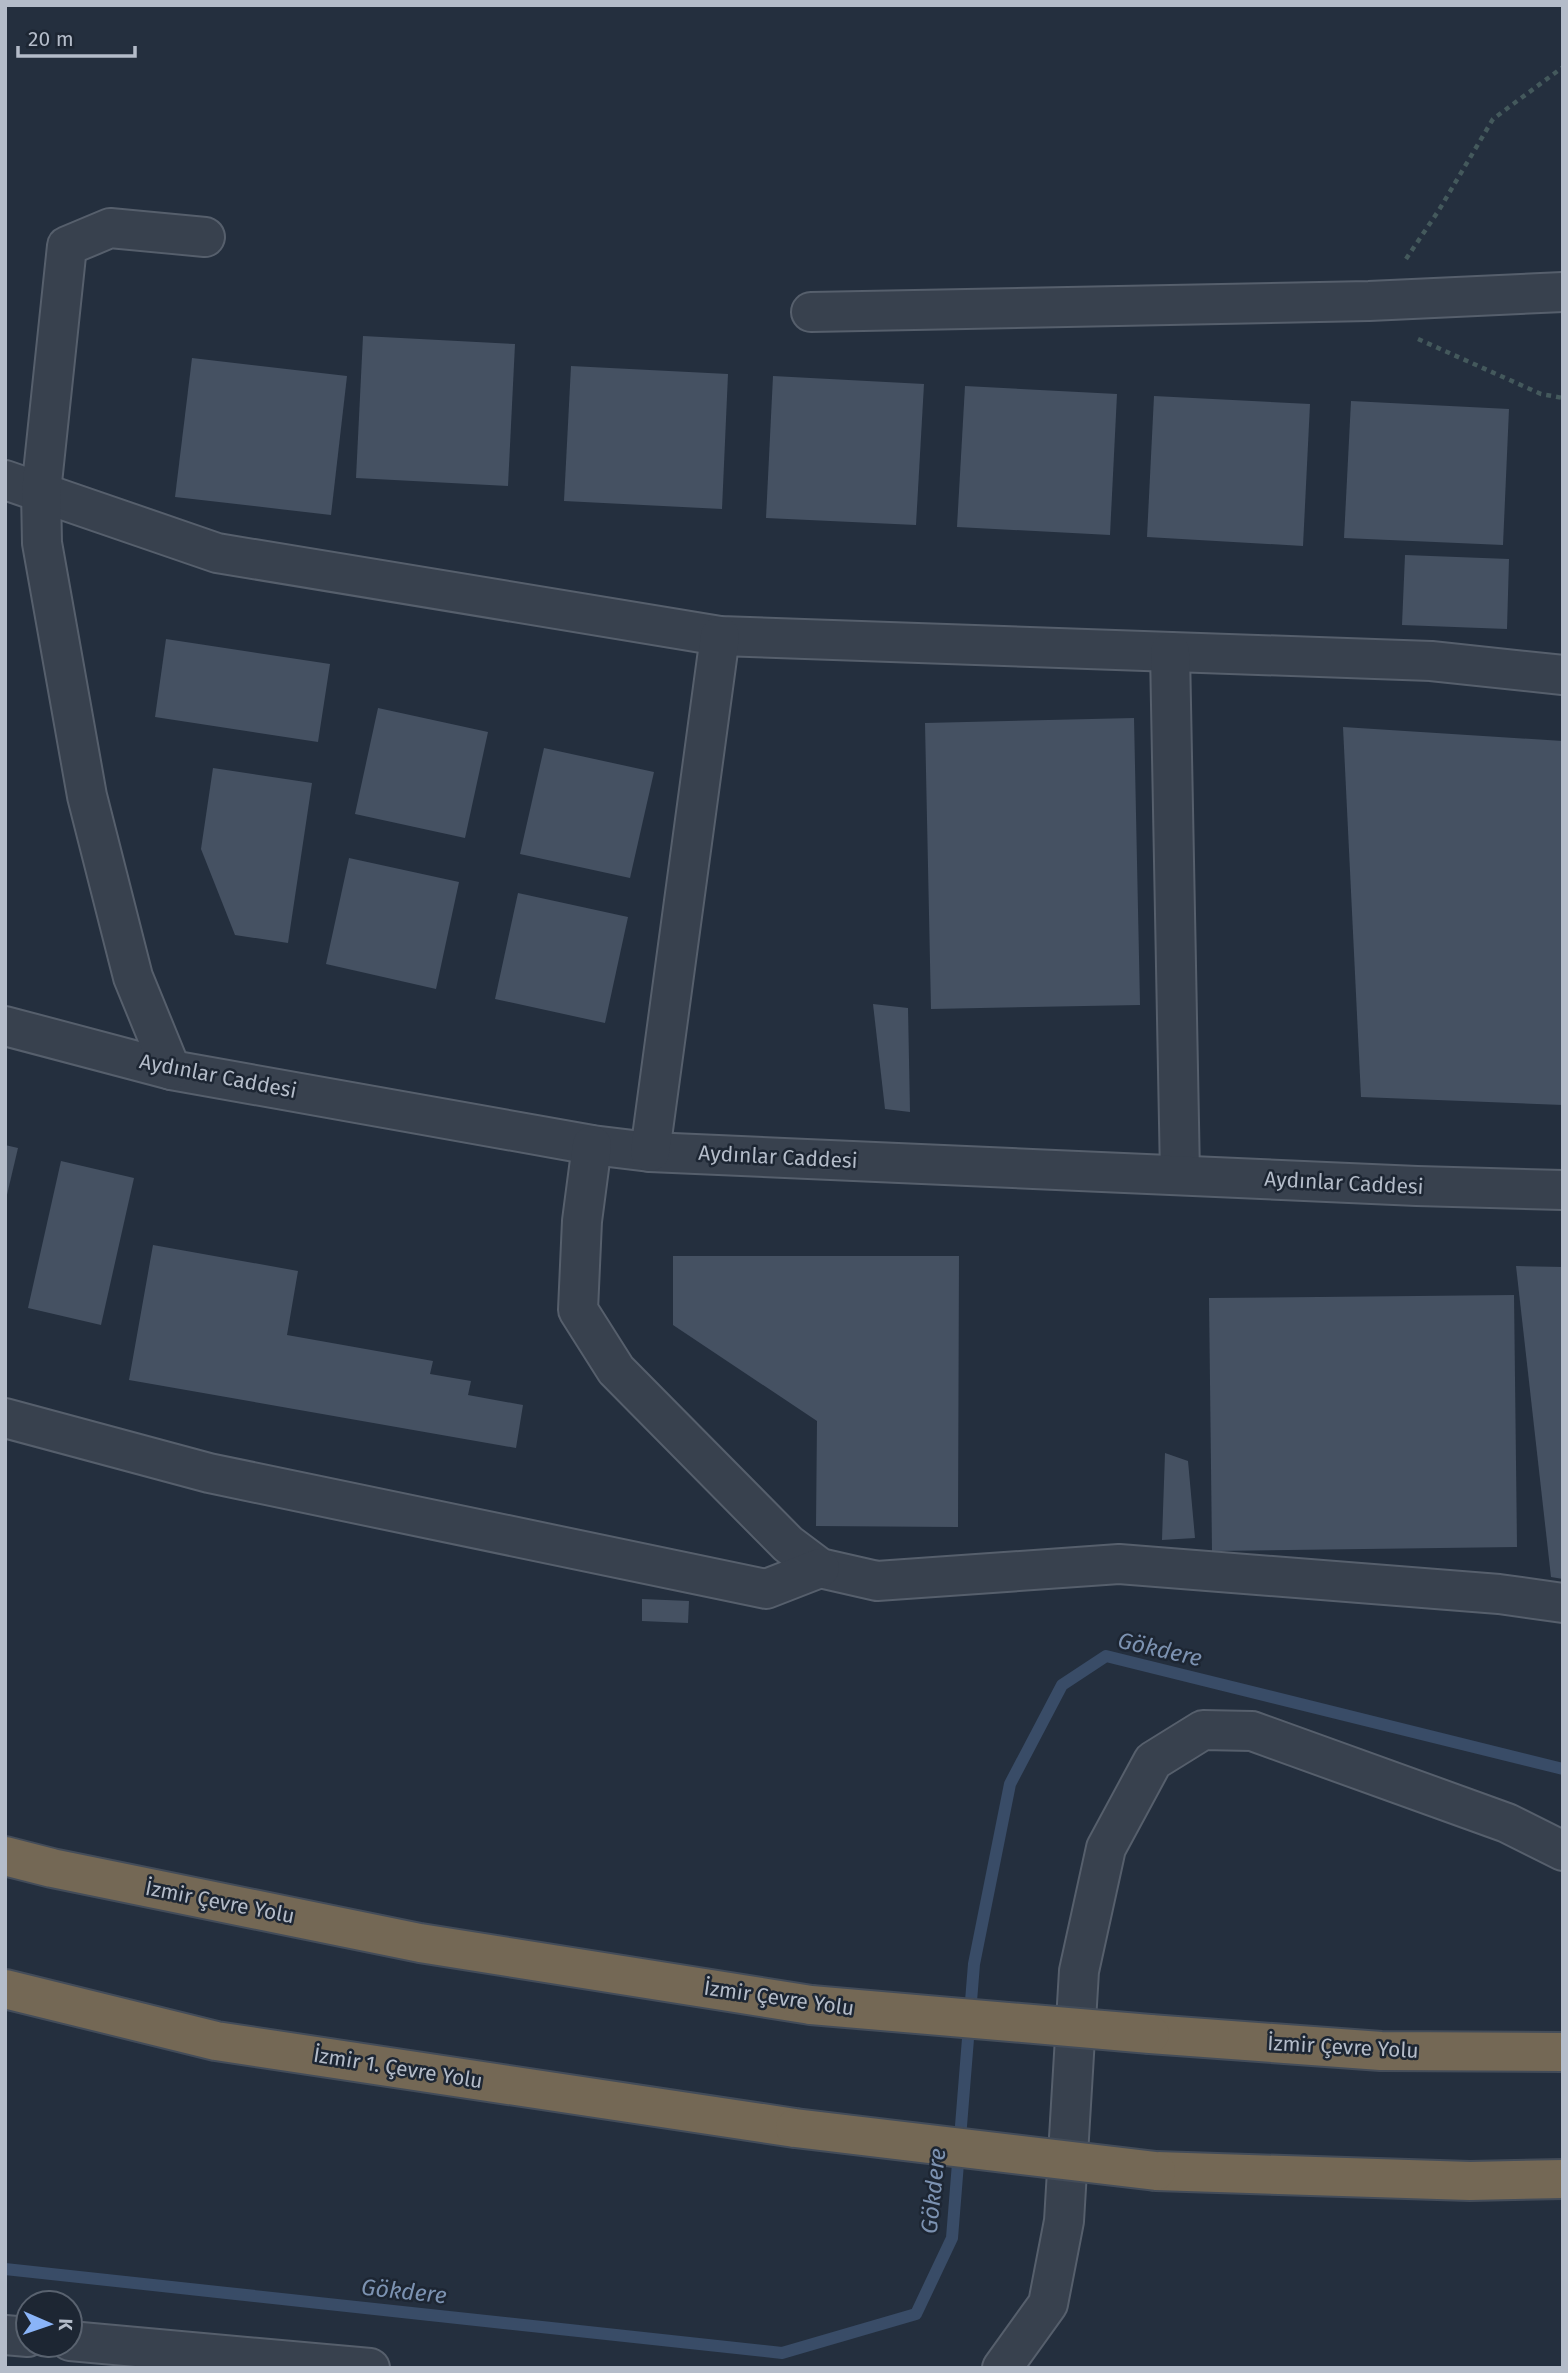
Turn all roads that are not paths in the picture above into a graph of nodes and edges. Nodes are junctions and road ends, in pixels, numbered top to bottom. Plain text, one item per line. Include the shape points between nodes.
1 (205, 237) dead end
2 (1563, 292) edge
3 (811, 312) dead end
4 (5, 480) edge
5 (41, 492) junction
6 (720, 636) junction
7 (1170, 652) junction
8 (1563, 675) edge
9 (5, 1026) edge
10 (170, 1070) junction
11 (592, 1144) junction
12 (650, 1152) junction
13 (1180, 1175) junction
14 (1563, 1190) edge
15 (5, 1418) edge
16 (820, 1568) junction
17 (1563, 1603) edge
18 (1563, 1851) edge
19 (5, 1856) edge
20 (5, 1989) edge
21 (1563, 2052) edge
22 (1563, 2179) edge
23 (84, 2342) edge
24 (370, 2368) edge
25 (1002, 2368) edge

1 - 5 street via 110,228 67,246
2 - 3 street via 1369,301
4 - 5 street
5 - 6 street via 217,552
5 - 10 street via 42,543 87,796 133,977
6 - 7 street
6 - 12 street
7 - 8 street via 1430,661
7 - 13 street
9 - 10 street, Aydınlar Caddesi
10 - 11 street, Aydınlar Caddesi
11 - 12 street, Aydınlar Caddesi
11 - 16 street via 578,1310 616,1370 788,1544
12 - 13 street, Aydınlar Caddesi
13 - 14 street, Aydınlar Caddesi
15 - 16 street via 209,1473 766,1590
16 - 17 street via 877,1581 1119,1564
18 - 25 street via 1507,1824 1252,1731 1203,1730 1153,1761 1106,1847 1079,1971 1065,2221 1048,2304
19 - 21 highway, İzmir Çevre Yolu, bridge via 419,1942 811,2005 1381,2051
20 - 22 highway, İzmir 1. Çevre Yolu, bridge via 216,2041 795,2128 1156,2171 1470,2181
23 - 24 street

